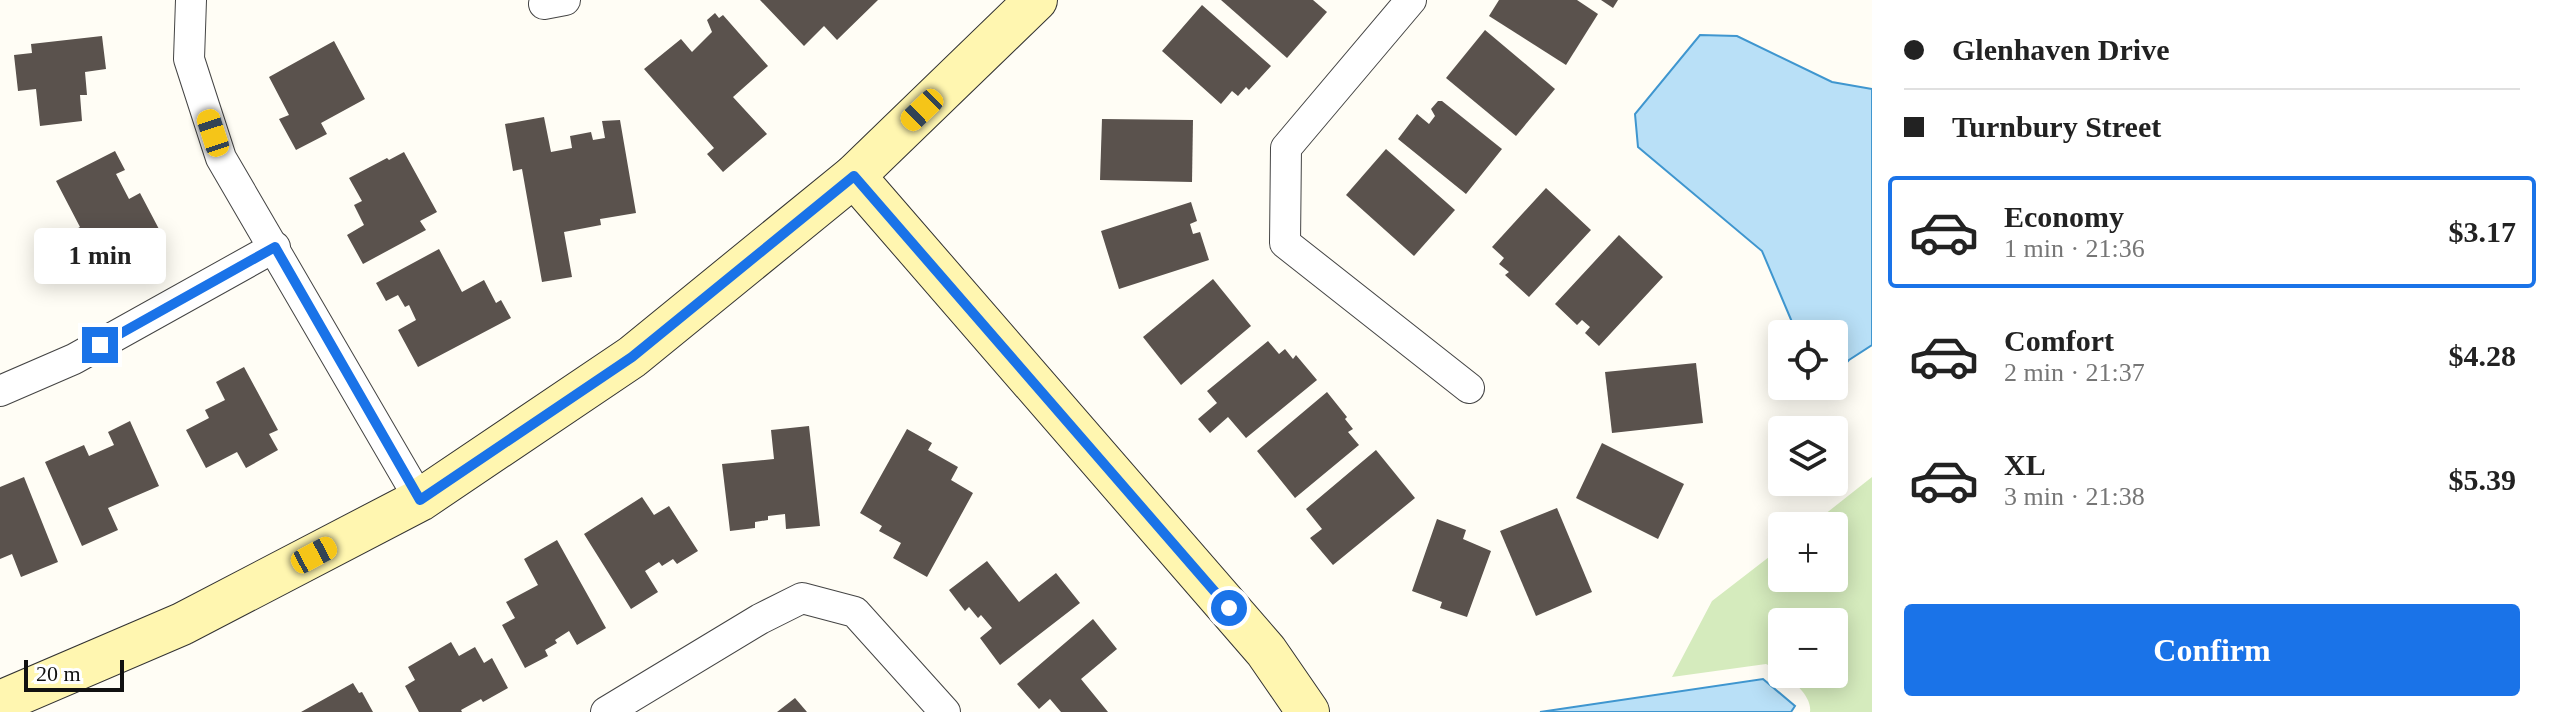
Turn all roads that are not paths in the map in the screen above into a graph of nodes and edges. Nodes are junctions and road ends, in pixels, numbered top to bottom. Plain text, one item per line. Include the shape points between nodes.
1 (191, 0) edge
2 (1036, 0) edge
3 (1411, 0) edge
4 (854, 176) junction
5 (275, 247) junction
6 (1469, 388) dead end
7 (0, 391) edge
8 (420, 500) junction
9 (0, 702) edge
10 (606, 712) edge
11 (945, 712) edge
12 (1308, 712) edge

1 - 5 street via 189,59 221,158
2 - 4 street
3 - 6 street via 1286,148 1285,243
4 - 8 street via 632,357
4 - 12 street via 1266,651
5 - 7 street via 74,359
5 - 8 street
8 - 9 street via 182,624
10 - 11 street via 802,598 855,612

